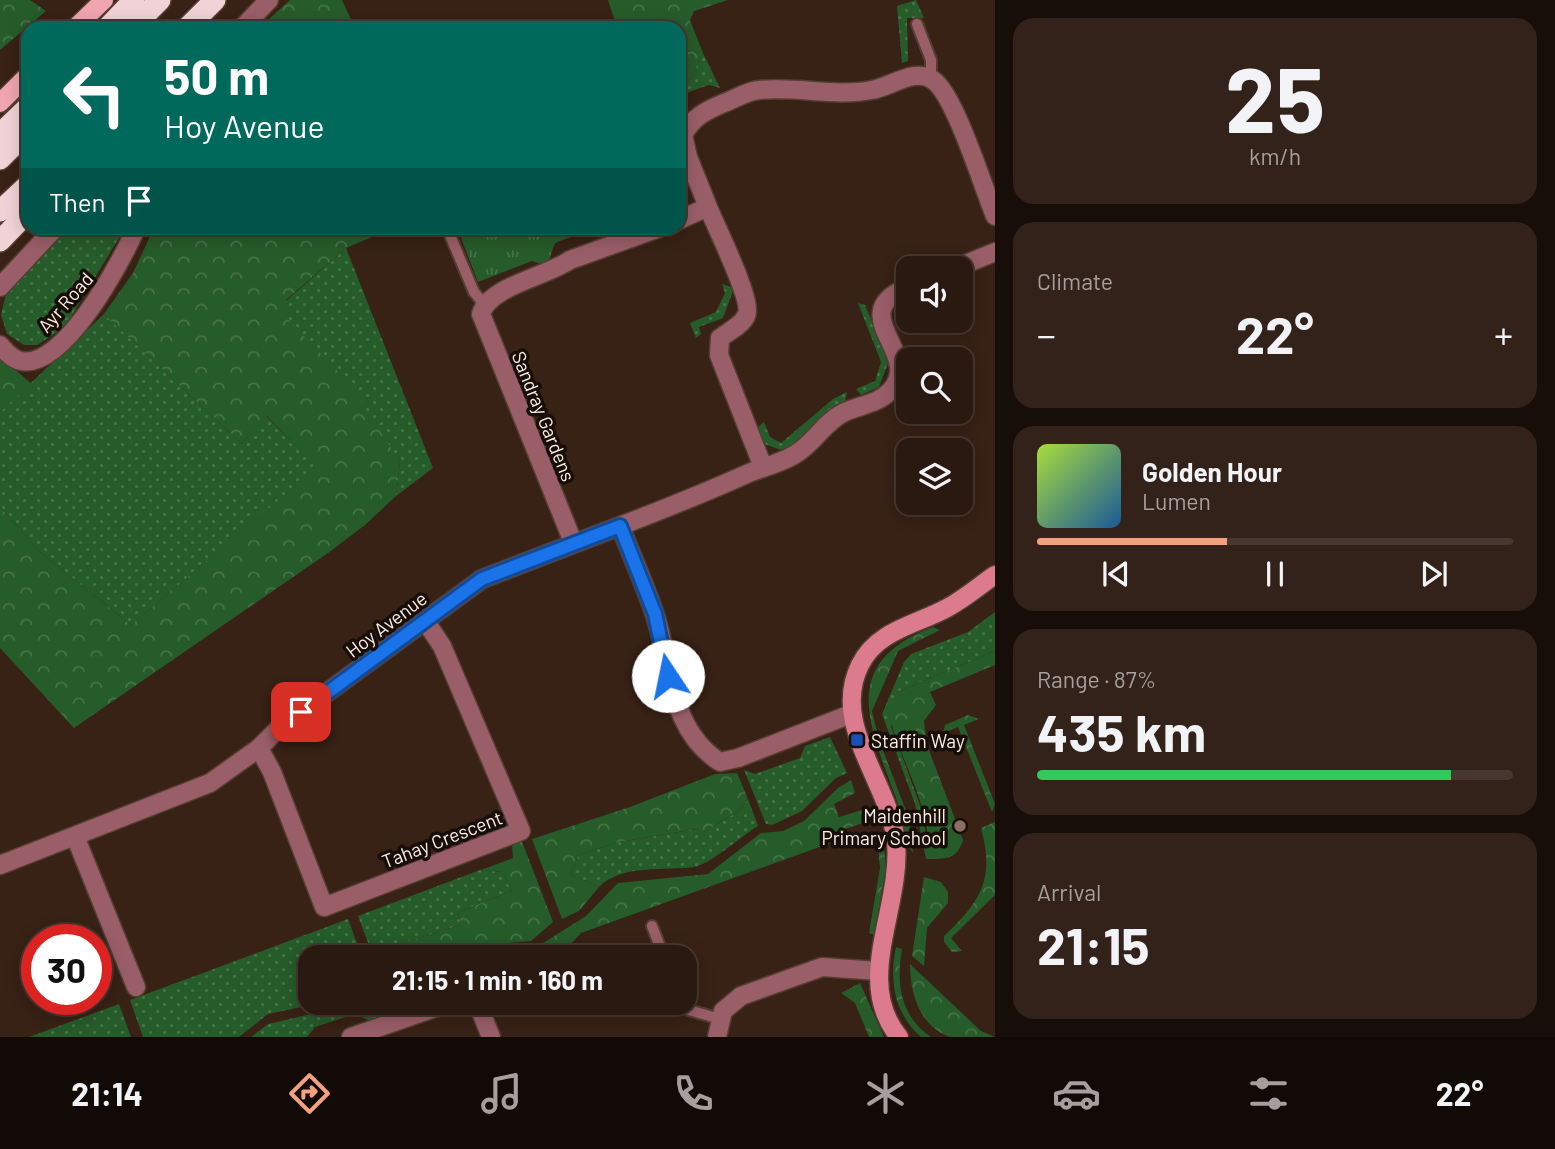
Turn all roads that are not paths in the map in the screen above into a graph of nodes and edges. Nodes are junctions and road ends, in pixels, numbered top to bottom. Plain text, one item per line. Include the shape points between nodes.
1 (104, 0) edge
2 (134, 0) edge
3 (160, 0) edge
4 (217, 0) edge
5 (269, 0) edge
6 (82, 21) edge
7 (114, 21) edge
8 (139, 21) edge
9 (194, 21) edge
10 (200, 21) edge
11 (249, 21) edge
12 (917, 24) dead end
13 (932, 78) junction
14 (21, 82) edge
15 (0, 103) edge
16 (21, 114) edge
17 (686, 130) edge
18 (0, 134) edge
19 (21, 138) edge
20 (686, 148) edge
21 (0, 159) edge
22 (21, 191) edge
23 (708, 207) junction
24 (0, 211) edge
25 (995, 216) edge
26 (686, 217) edge
27 (21, 219) edge
28 (49, 235) edge
29 (132, 235) edge
30 (450, 235) edge
31 (640, 235) edge
32 (0, 241) edge
33 (995, 252) edge
34 (973, 261) edge
35 (0, 288) edge
36 (896, 293) edge
37 (484, 304) junction
38 (0, 345) edge
39 (763, 467) junction
40 (620, 526) junction
41 (573, 542) junction
42 (995, 575) edge
43 (426, 622) junction
44 (851, 714) junction
45 (259, 748) junction
46 (75, 836) junction
47 (0, 865) edge
48 (652, 926) dead end
49 (659, 945) edge
50 (878, 971) junction
51 (136, 987) dead end
52 (414, 1015) edge
53 (482, 1015) edge
54 (697, 1015) edge
55 (720, 1032) edge
56 (351, 1037) edge
57 (491, 1037) edge
58 (899, 1037) edge

1 - 6 main road
2 - 7 highway
3 - 8 highway
4 - 9 highway
4 - 10 highway
5 - 11 street
12 - 13 lane via 931,60
13 - 17 street via 911,77 854,92 760,90 708,110
13 - 25 street via 947,96
14 - 15 main road
16 - 18 highway
19 - 21 highway
20 - 23 street
22 - 24 highway
23 - 26 street
23 - 39 street via 748,311 744,320 720,338 719,355
27 - 32 highway
28 - 35 street
29 - 38 street, Ayr Road via 108,284 54,348 23,362
30 - 37 lane, Sandray Gardens via 474,292
31 - 37 street via 570,260
33 - 34 street
36 - 39 street via 882,306 883,323 900,363 898,380 890,391 841,414 796,454
37 - 41 street, Sandray Gardens via 481,314
39 - 40 street
40 - 41 street, Hoy Avenue
40 - 44 street via 655,614 668,676 691,737 706,753 720,762 738,758
41 - 43 street, Hoy Avenue via 482,579
42 - 44 street via 963,598 871,648 856,674
43 - 45 street, Hoy Avenue via 280,727
43 - 45 street, Tahay Crescent via 442,646 521,831 324,907
44 - 50 street via 896,840 894,892
45 - 46 street, Hoy Avenue via 210,783
46 - 47 street, Hoy Avenue
46 - 51 street
48 - 49 lane
50 - 55 street via 822,967 741,996 728,1005
50 - 58 street via 880,1006
52 - 56 street
53 - 57 street
54 - 55 lane

